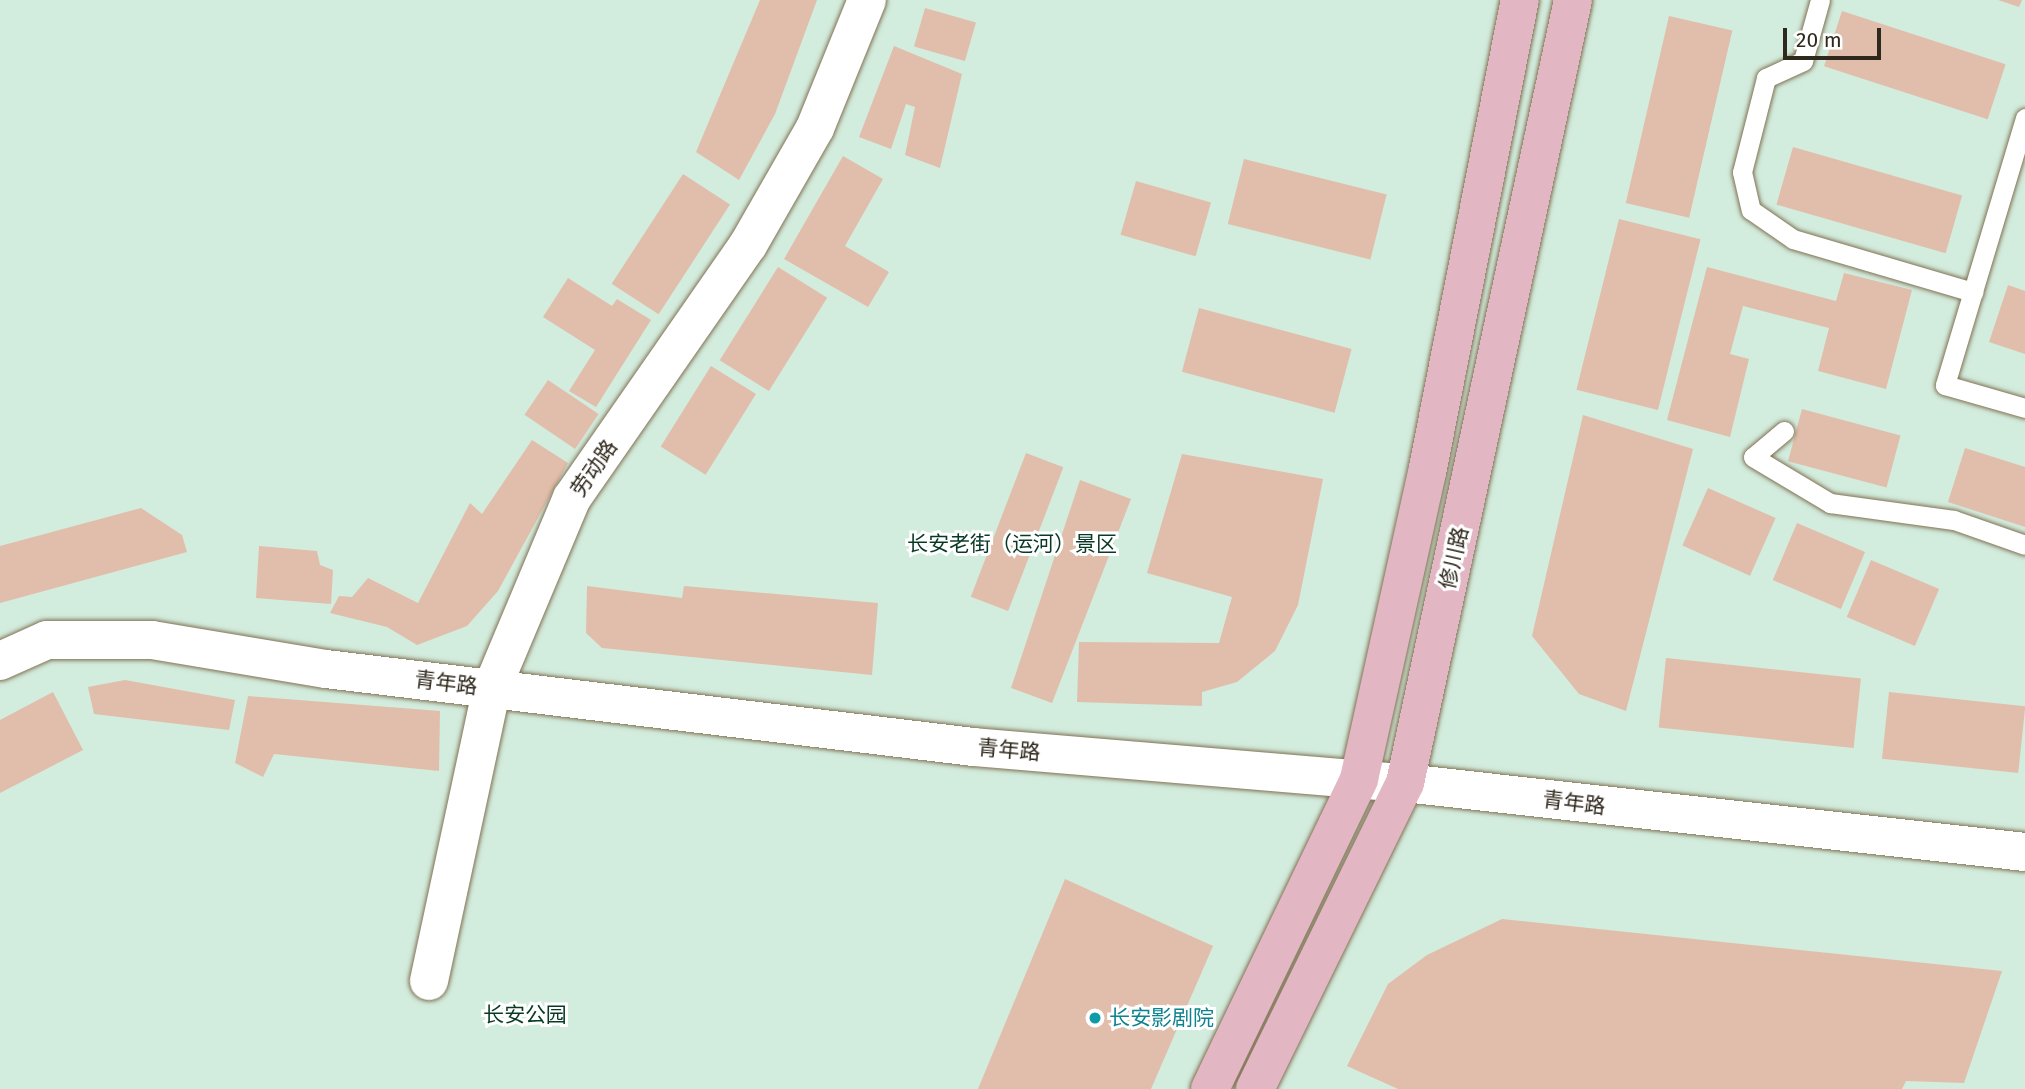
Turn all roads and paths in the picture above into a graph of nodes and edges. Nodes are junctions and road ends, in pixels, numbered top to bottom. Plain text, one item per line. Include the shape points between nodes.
1 (867, 0) edge
2 (1520, 0) edge
3 (1573, 0) edge
4 (1820, 0) edge
5 (2025, 118) edge
6 (1973, 292) junction
7 (2025, 408) edge
8 (1784, 431) dead end
9 (2025, 545) edge
10 (0, 661) edge
11 (492, 688) junction
12 (1359, 779) junction
13 (1405, 783) junction
14 (2025, 852) edge
15 (429, 981) dead end
16 (1210, 1089) edge
17 (1255, 1089) edge

1 - 11 street, 劳动路 via 816,128 748,245 572,498
2 - 12 main road via 1430,459
3 - 13 main road, 修川路
4 - 6 lane via 1803,61 1766,78 1742,172 1751,210 1793,239
5 - 6 lane
6 - 7 lane via 1945,385
8 - 9 lane via 1752,457 1830,503 1954,520
10 - 11 street, 青年路 via 47,640 152,640
11 - 12 street, 青年路 via 973,747
11 - 15 street, 劳动路
12 - 13 street, 青年路
12 - 16 main road
13 - 14 street, 青年路
13 - 17 main road, 修川路

